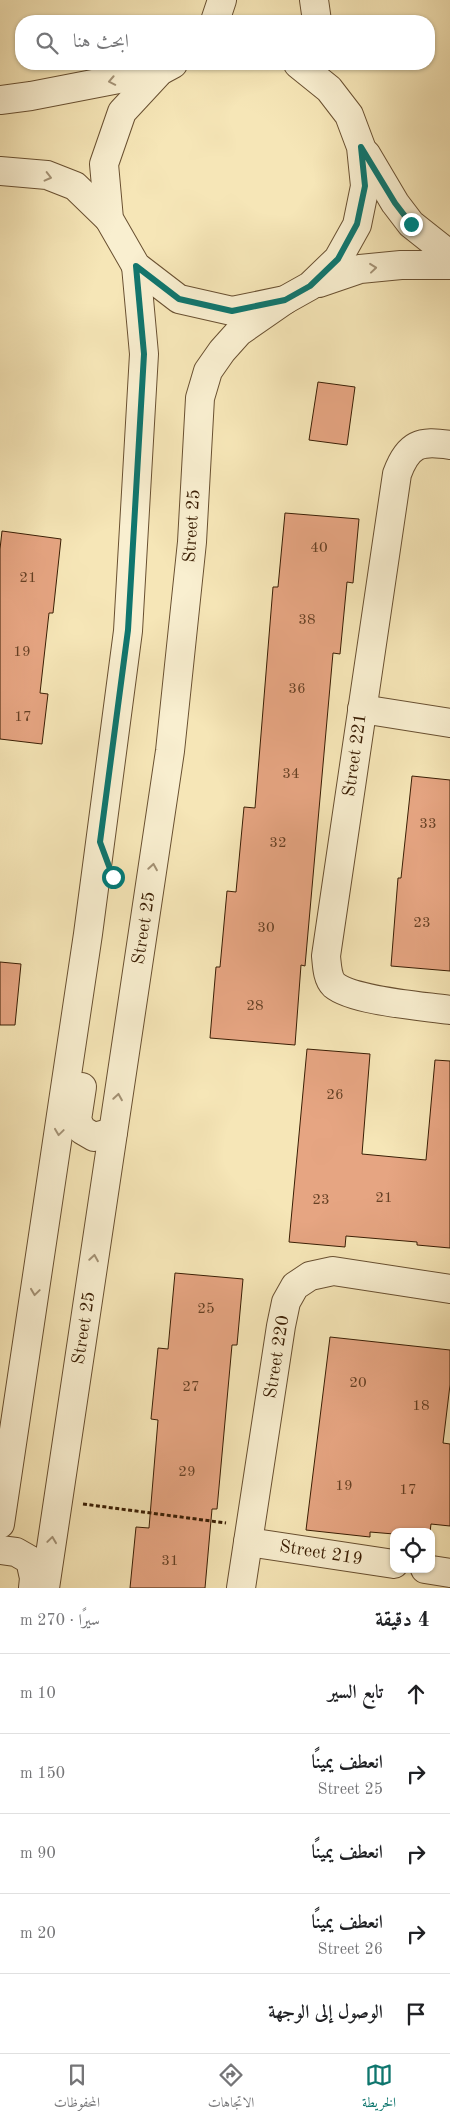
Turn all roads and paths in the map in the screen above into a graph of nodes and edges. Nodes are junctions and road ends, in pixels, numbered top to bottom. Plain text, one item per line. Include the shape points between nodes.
1 (222, 0) edge
2 (314, 0) edge
3 (217, 15) edge
4 (316, 15) edge
5 (156, 70) edge
6 (164, 70) edge
7 (312, 70) edge
8 (327, 76) edge
9 (0, 100) edge
10 (361, 147) junction
11 (0, 171) edge
12 (109, 219) junction
13 (450, 255) edge
14 (450, 265) edge
15 (136, 266) junction
16 (310, 286) junction
17 (285, 300) junction
18 (450, 445) edge
19 (362, 709) junction
20 (450, 722) edge
21 (100, 842) junction
22 (450, 1010) edge
23 (113, 1132) junction
24 (450, 1289) edge
25 (58, 1500) junction
26 (0, 1524) edge
27 (249, 1534) junction
28 (0, 1550) edge
29 (390, 1563) edge
30 (435, 1571) edge
31 (450, 1573) edge
32 (33, 1588) edge
33 (45, 1588) edge
34 (241, 1588) edge

1 - 3 street
2 - 4 street
5 -> 9 street
6 - 12 street via 122,112 119,120 104,164
7 - 8 street
8 - 10 street via 349,116
10 - 13 street via 411,224
10 - 16 street via 365,186 357,224 338,259
11 -> 12 street via 47,175 75,186
12 - 15 street
16 -> 14 street via 360,269
15 - 17 street via 179,299 232,311
15 - 21 street via 144,354 129,611
16 - 17 street
23 -> 17 street, Street 25 via 170,751 192,542 200,398 208,371 239,332
18 - 19 street, Street 221 via 420,444 408,452 397,474
19 - 20 street
19 - 22 street, Street 221 via 326,956 328,972 333,984 346,992
21 - 23 street via 113,877 77,1120 82,1130 94,1137
21 -> 26 street
25 -> 23 street, Street 25
24 - 27 street, Street 220 via 333,1271 310,1276 295,1286 286,1302 281,1326
25 - 27 path
33 -> 25 street, Street 25
27 - 29 street, Street 219
27 - 34 street, Street 220
28 - 32 street via 16,1552 30,1560
30 - 31 street

